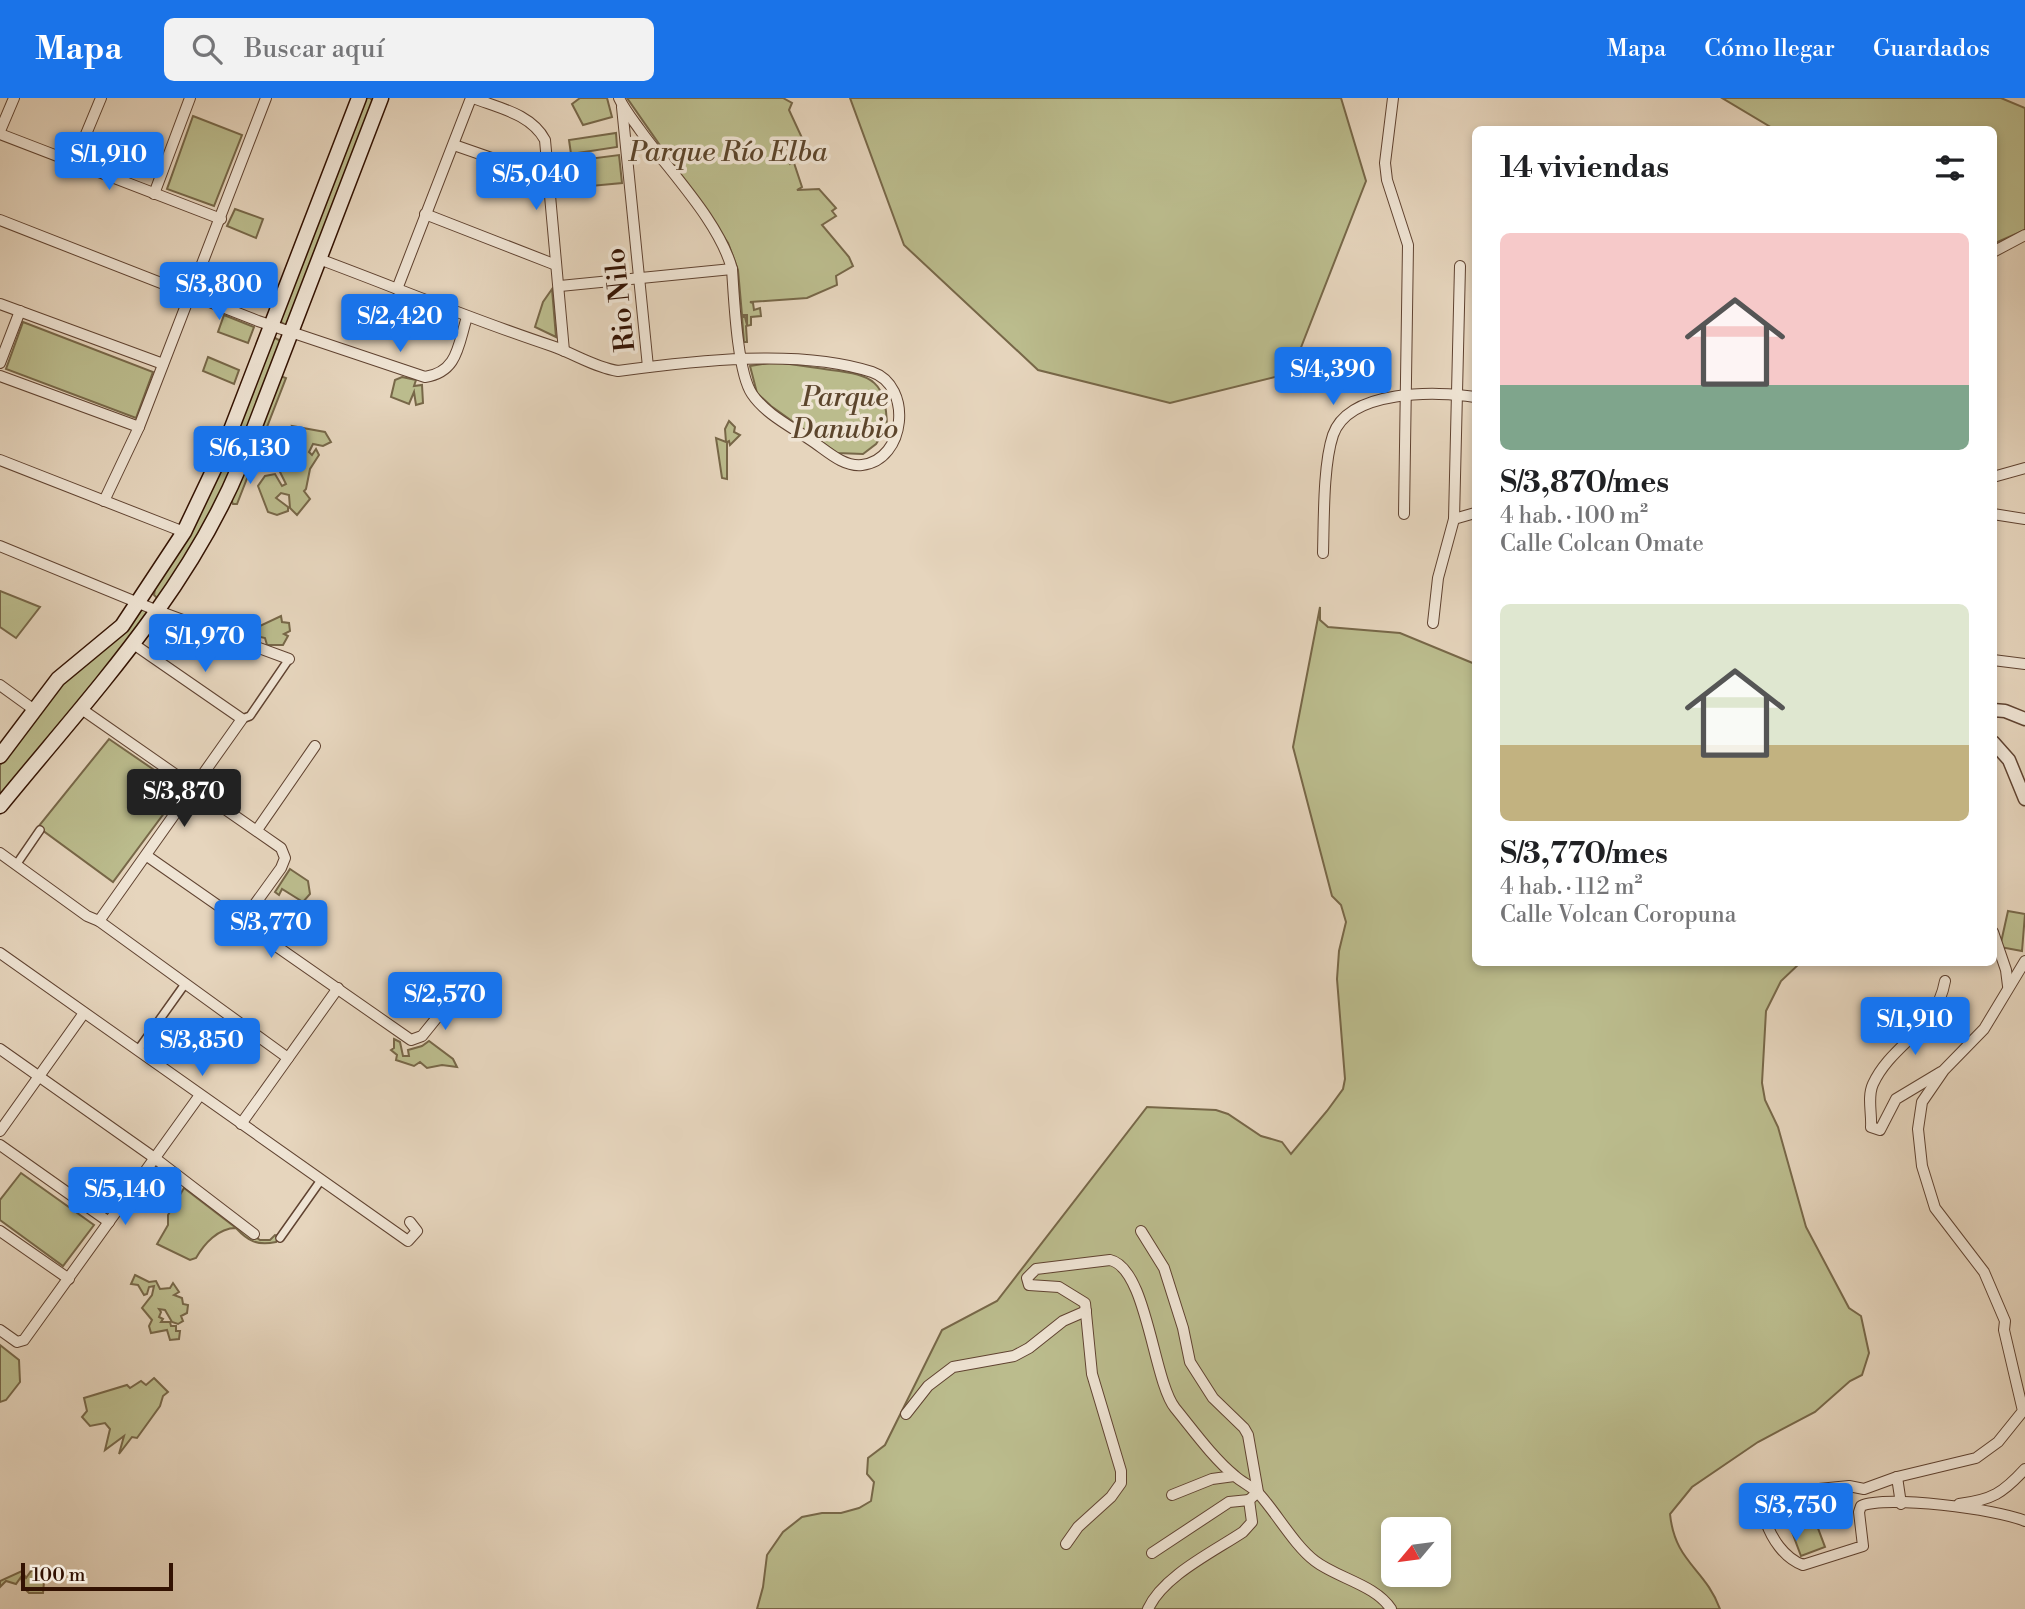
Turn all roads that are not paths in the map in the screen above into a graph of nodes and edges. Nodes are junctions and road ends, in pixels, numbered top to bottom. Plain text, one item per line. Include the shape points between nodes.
1 (13, 98) edge
2 (101, 98) edge
3 (190, 98) edge
4 (266, 98) edge
5 (359, 98) edge
6 (381, 98) edge
7 (472, 98) edge
8 (1393, 98) edge
9 (620, 101) edge
10 (0, 133) edge
11 (454, 145) junction
12 (74, 163) junction
13 (549, 178) junction
14 (155, 194) junction
15 (425, 214) junction
16 (221, 219) junction
17 (0, 220) edge
18 (2025, 235) edge
19 (1997, 250) edge
20 (319, 259) junction
21 (556, 265) junction
22 (1460, 266) dead end
23 (732, 269) junction
24 (639, 279) junction
25 (559, 286) junction
26 (397, 289) junction
27 (191, 295) junction
28 (0, 304) edge
29 (20, 311) junction
30 (467, 317) junction
31 (271, 326) junction
32 (291, 333) junction
33 (564, 351) junction
34 (742, 360) junction
35 (0, 363) edge
36 (163, 364) junction
37 (648, 367) junction
38 (0, 376) edge
39 (1457, 394) junction
40 (1404, 396) junction
41 (1472, 396) edge
42 (139, 427) junction
43 (0, 460) edge
44 (2025, 468) edge
45 (1997, 476) edge
46 (104, 501) junction
47 (1404, 514) dead end
48 (1472, 514) edge
49 (1997, 515) edge
50 (1454, 519) junction
51 (2025, 519) edge
52 (184, 533) junction
53 (0, 546) edge
54 (1323, 553) dead end
55 (140, 602) junction
56 (158, 611) junction
57 (1433, 623) dead end
58 (132, 643) junction
59 (289, 659) joint
60 (1997, 660) edge
61 (2025, 664) edge
62 (0, 685) edge
63 (80, 708) junction
64 (33, 709) junction
65 (1997, 710) edge
66 (242, 719) junction
67 (2025, 719) edge
68 (316, 746) dead end
69 (1997, 746) edge
70 (0, 756) edge
71 (194, 788) junction
72 (2025, 799) edge
73 (0, 806) edge
74 (40, 830) dead end
75 (257, 830) junction
76 (0, 853) edge
77 (147, 856) junction
78 (16, 865) junction
79 (99, 921) junction
80 (242, 922) junction
81 (1997, 944) edge
82 (0, 953) edge
83 (2025, 961) edge
84 (1945, 981) dead end
85 (185, 984) junction
86 (2008, 986) junction
87 (338, 988) junction
88 (443, 992) dead end
89 (84, 1013) junction
90 (0, 1049) edge
91 (138, 1050) junction
92 (288, 1058) junction
93 (1944, 1070) junction
94 (39, 1077) junction
95 (200, 1095) junction
96 (241, 1124) junction
97 (0, 1131) edge
98 (0, 1145) edge
99 (156, 1159) junction
100 (321, 1180) junction
101 (410, 1222) dead end
102 (109, 1223) junction
103 (0, 1231) edge
104 (1142, 1231) dead end
105 (254, 1234) dead end
106 (280, 1238) dead end
107 (69, 1279) junction
108 (1086, 1311) junction
109 (0, 1330) edge
110 (906, 1414) dead end
111 (2025, 1469) edge
112 (1234, 1476) junction
113 (1898, 1478) junction
114 (1258, 1492) junction
115 (1172, 1495) dead end
116 (1249, 1500) junction
117 (1901, 1504) junction
118 (1941, 1506) junction
119 (2025, 1521) edge
120 (1066, 1544) dead end
121 (1152, 1553) dead end
122 (1148, 1609) edge
123 (1391, 1609) edge

1 - 10 street
2 - 12 street
3 - 14 street
4 - 16 street
5 - 31 main road
6 - 20 main road
7 - 11 street
7 - 13 street via 528,119 539,129 548,154
8 - 40 street via 1385,163 1408,245
9 - 23 street via 718,235
9 - 24 street, Rio Nilo
10 - 12 street
11 - 13 street
11 - 15 street
12 - 14 street
13 - 21 street
14 - 16 street
15 - 21 street
15 - 26 street
16 - 27 street
17 - 27 street
18 - 19 street
20 - 26 street
20 - 32 main road
21 - 25 street
22 - 39 street
23 - 24 street
23 - 34 street
24 - 25 street
24 - 37 street, Rio Nilo
25 - 33 street
26 - 30 street
27 - 31 street
27 - 36 street
28 - 29 street
29 - 35 street
29 - 36 street
30 - 32 street via 451,366 444,373 425,377
30 - 33 street
31 - 32 street
31 - 52 main road via 224,448
32 - 56 main road via 225,500
33 - 37 street via 600,368
34 - 34 street via 790,360 880,376 896,395 899,407 898,430 888,450 861,465 841,460 764,408 745,382
34 - 37 street
36 - 42 street
38 - 42 street
39 - 40 street
39 - 41 street
39 - 50 street
40 - 47 street
40 - 54 street via 1384,397 1365,405 1343,418 1333,434
42 - 46 street
43 - 46 street
44 - 45 street
46 - 52 street
48 - 50 street
49 - 51 street
50 - 57 street via 1438,578
52 - 55 main road
53 - 55 street
55 - 56 street
55 - 64 main road via 122,626 58,679
56 - 58 main road
56 - 59 street
58 - 63 main road
58 - 66 street
59 - 66 street via 250,716
60 - 61 street
62 - 64 street
63 - 71 street
63 - 73 main road
64 - 70 main road
65 - 67 street
66 - 71 street
68 - 75 street
69 - 72 street via 2009,760
71 - 75 street
71 - 77 street
74 - 78 street
75 - 80 street via 281,848 285,858
76 - 78 street
77 - 79 street
77 - 80 street
78 - 79 street
79 - 85 street
80 - 87 street
81 - 86 street
82 - 89 street
83 - 86 street
84 - 93 street via 1937,1009 1872,1085 1871,1127 1880,1130 1896,1099
85 - 91 street
85 - 92 street
86 - 93 street via 1984,1029
87 - 88 street via 411,1040 422,1036 443,1010
87 - 92 street
89 - 91 street
89 - 94 street
90 - 94 street
91 - 95 street
92 - 96 street
93 - 113 street via 1919,1110 1922,1166 1935,1208 1984,1272 2006,1321 2004,1330 2023,1411 2012,1427 1976,1458
94 - 97 street
94 - 99 street
95 - 96 street
95 - 99 street
96 - 100 street
98 - 102 street
99 - 102 street
99 - 105 street
100 - 101 street via 408,1241 417,1231
100 - 106 street
102 - 107 street
103 - 107 street
104 - 114 street via 1164,1268 1190,1362 1213,1398 1244,1428
107 - 109 street via 24,1340 17,1342
108 - 110 street via 1056,1325 1014,1356 953,1367 928,1386
108 - 112 street via 1085,1303 1059,1287 1029,1285 1029,1275 1036,1269 1094,1260 1117,1262 1138,1297 1168,1400
108 - 120 street via 1092,1374 1121,1483
111 - 118 street via 2004,1492 1981,1502
112 - 114 street
112 - 115 street via 1212,1479
113 - 117 street
113 - 117 street via 1864,1489 1819,1489 1765,1519 1787,1557 1803,1566 1863,1546 1861,1506
114 - 116 street
114 - 123 street via 1312,1560 1364,1588
116 - 121 street via 1229,1502
116 - 122 street via 1252,1522 1243,1532 1169,1581 1154,1595
117 - 118 street
118 - 119 street

